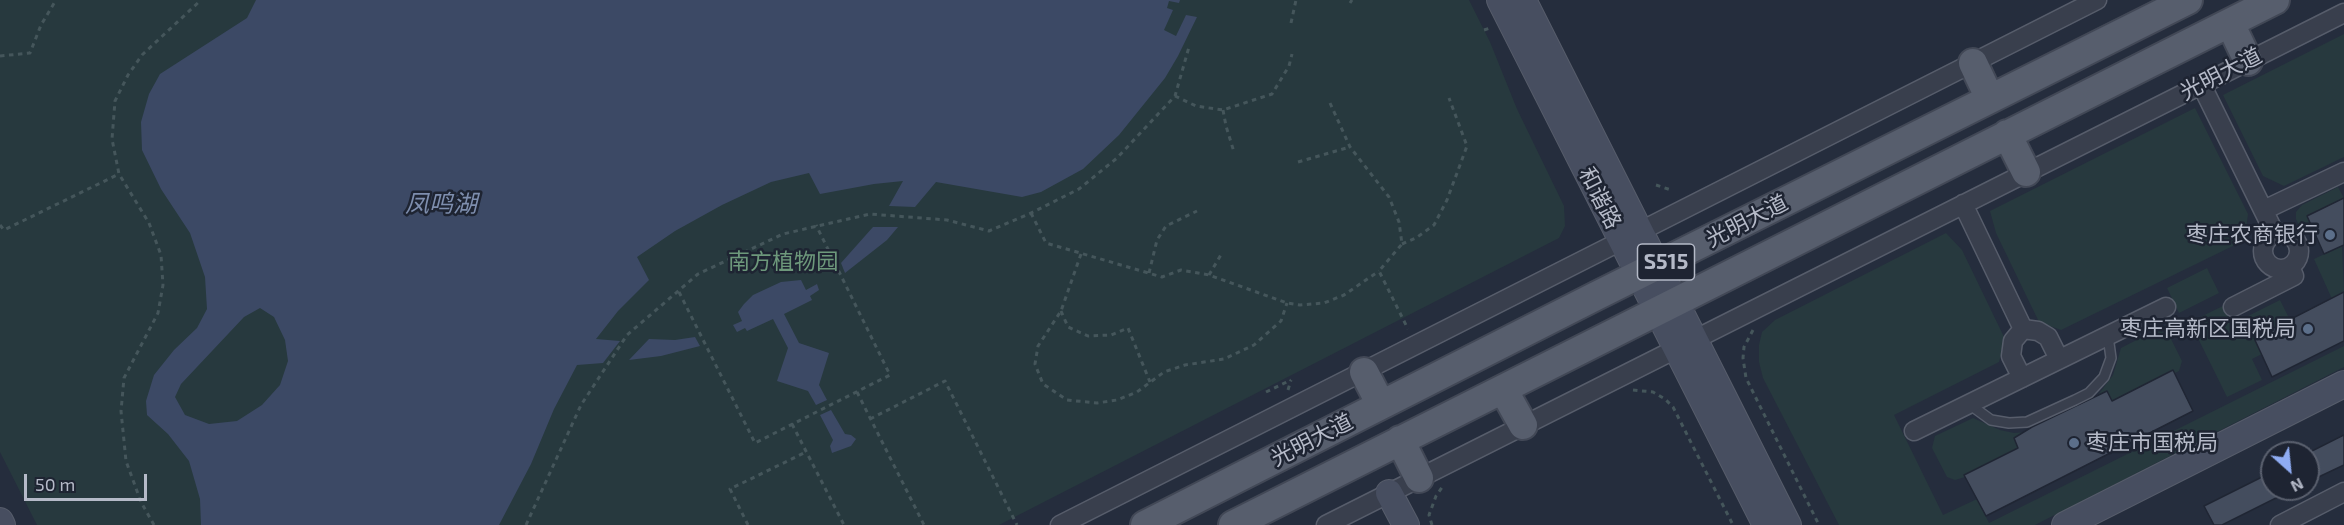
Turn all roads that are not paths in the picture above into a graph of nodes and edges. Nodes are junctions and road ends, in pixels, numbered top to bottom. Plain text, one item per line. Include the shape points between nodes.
1 (1500, 0) edge
2 (1522, 0) edge
3 (2097, 0) edge
4 (2188, 0) edge
5 (2275, 0) edge
6 (2344, 13) edge
7 (2230, 23) junction
8 (2248, 61) junction
9 (1973, 63) junction
10 (2201, 84) junction
11 (1990, 99) junction
12 (2007, 134) junction
13 (2025, 172) junction
14 (2344, 172) edge
15 (1962, 204) junction
16 (2264, 210) junction
17 (2275, 234) junction
18 (1631, 237) junction
19 (2290, 267) junction
20 (1648, 270) junction
21 (1666, 306) junction
22 (2166, 307) dead end
23 (2233, 307) dead end
24 (2023, 330) junction
25 (2108, 336) junction
26 (1685, 343) junction
27 (2060, 360) junction
28 (1364, 372) junction
29 (2022, 378) junction
30 (2344, 384) edge
31 (1503, 389) junction
32 (1969, 404) junction
33 (1381, 405) junction
34 (1523, 425) junction
35 (1914, 431) dead end
36 (1400, 440) junction
37 (1419, 478) junction
38 (2344, 492) edge
39 (1389, 493) junction
40 (1060, 525) edge
41 (1145, 525) edge
42 (1233, 525) edge
43 (1326, 525) edge
44 (1406, 525) edge
45 (1766, 525) edge
46 (1788, 525) edge
47 (2065, 525) edge
48 (2280, 525) edge

1 - 18 main road, 和谐路
2 - 18 main road, 和谐路
3 - 9 street, 光明大道 / S515
4 - 11 main road, 光明大道 / S515
5 - 7 main road, 光明大道 / S515
6 - 8 street, 光明大道
7 - 8 main road
7 - 12 main road, 光明大道 / S515
8 - 10 street, 光明大道
9 - 11 main road
9 - 18 street, 光明大道 / S515
10 - 13 street, 光明大道
10 - 16 street
11 - 20 main road, 光明大道 / S515
12 - 13 main road
12 - 21 main road, 光明大道 / S515
13 - 15 street, 光明大道
14 - 16 street
15 - 24 street
15 - 26 street, 光明大道
16 - 17 street
17 - 19 street via 2287,234 2299,246 2298,258
17 - 19 street via 2266,242 2265,258 2273,267
18 - 20 main road, 和谐路
18 - 28 street, 光明大道 / S515
19 - 23 street via 2294,276
20 - 21 main road, 和谐路
20 - 33 main road, 光明大道 / S515
21 - 26 main road, 和谐路
21 - 31 main road, 光明大道 / S515
22 - 25 street
24 - 27 street via 2038,331 2048,337
24 - 29 street via 2013,340 2011,356
25 - 27 street
25 - 32 lane via 2111,358 2104,377 2089,393 2075,400 2027,422 2009,423 1991,420
26 - 34 street, 光明大道
26 - 45 main road, 和谐路
26 - 46 main road, 和谐路
27 - 29 street
28 - 33 main road
28 - 40 street, 光明大道 / S515
29 - 32 street
30 - 47 main road
31 - 34 main road
31 - 36 main road, 光明大道 / S515
32 - 35 street
33 - 41 main road, 光明大道 / S515
34 - 37 street, 光明大道
36 - 37 main road
36 - 42 main road, 光明大道 / S515
37 - 39 street, 光明大道
38 - 48 street
39 - 43 street, 光明大道
39 - 44 main road

